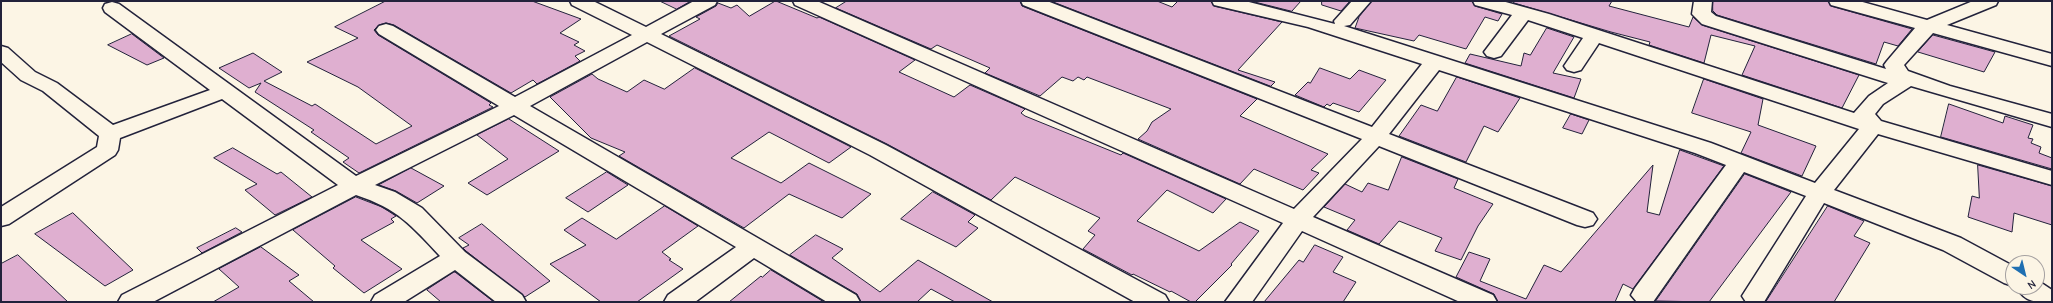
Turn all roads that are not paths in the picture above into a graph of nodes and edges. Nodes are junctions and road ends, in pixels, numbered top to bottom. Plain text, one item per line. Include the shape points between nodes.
1 (579, 1) edge
2 (708, 1) edge
3 (802, 1) edge
4 (1030, 1) edge
5 (1221, 1) edge
6 (1362, 1) edge
7 (1482, 1) edge
8 (1703, 1) edge
9 (1838, 1) edge
10 (1987, 1) edge
11 (112, 8) dead end
12 (1523, 13) junction
13 (1343, 21) dead end
14 (1930, 25) junction
15 (386, 30) dead end
16 (649, 35) junction
17 (1594, 35) junction
18 (1, 52) edge
19 (1494, 52) dead end
20 (2052, 60) edge
21 (1435, 61) junction
22 (1574, 66) dead end
23 (1902, 78) junction
24 (225, 91) junction
25 (515, 106) junction
26 (2052, 121) edge
27 (1873, 126) junction
28 (110, 134) junction
29 (1375, 138) junction
30 (1739, 162) junction
31 (2052, 178) edge
32 (354, 186) junction
33 (1819, 193) junction
34 (1, 218) edge
35 (1585, 219) dead end
36 (1296, 220) junction
37 (753, 247) junction
38 (456, 258) junction
39 (2005, 273) edge
40 (1644, 295) dead end
41 (2040, 295) edge
42 (1755, 296) dead end
43 (131, 302) edge
44 (384, 302) edge
45 (513, 302) edge
46 (677, 302) edge
47 (847, 302) edge
48 (1156, 302) edge
49 (1238, 302) edge
50 (1484, 302) edge
51 (2050, 302) edge

1 - 16 street
2 - 16 street
3 - 36 street
4 - 29 street
5 - 21 street via 1314,23
6 - 13 street
7 - 12 street
8 - 23 street via 1701,14 1709,20
9 - 14 street
10 - 14 street
11 - 24 street
12 - 17 street
12 - 19 street
14 - 20 street
14 - 23 street via 1894,65
15 - 25 street
16 - 25 street
16 - 48 street via 878,150
17 - 22 street
17 - 27 street
18 - 28 street via 28,76 50,87
21 - 29 street
21 - 30 street
23 - 26 street
23 - 27 street via 1864,114
24 - 28 street
24 - 32 street
25 - 32 street
25 - 37 street
27 - 31 street
27 - 33 street
28 - 34 street via 107,150
29 - 35 street
29 - 36 street
30 - 33 street
30 - 40 street
32 - 38 street via 387,197 414,214
32 - 43 street
33 - 39 street via 1952,244
33 - 42 street
36 - 49 street
36 - 50 street
37 - 46 street
37 - 47 street
38 - 44 street
38 - 45 street
41 - 51 street

